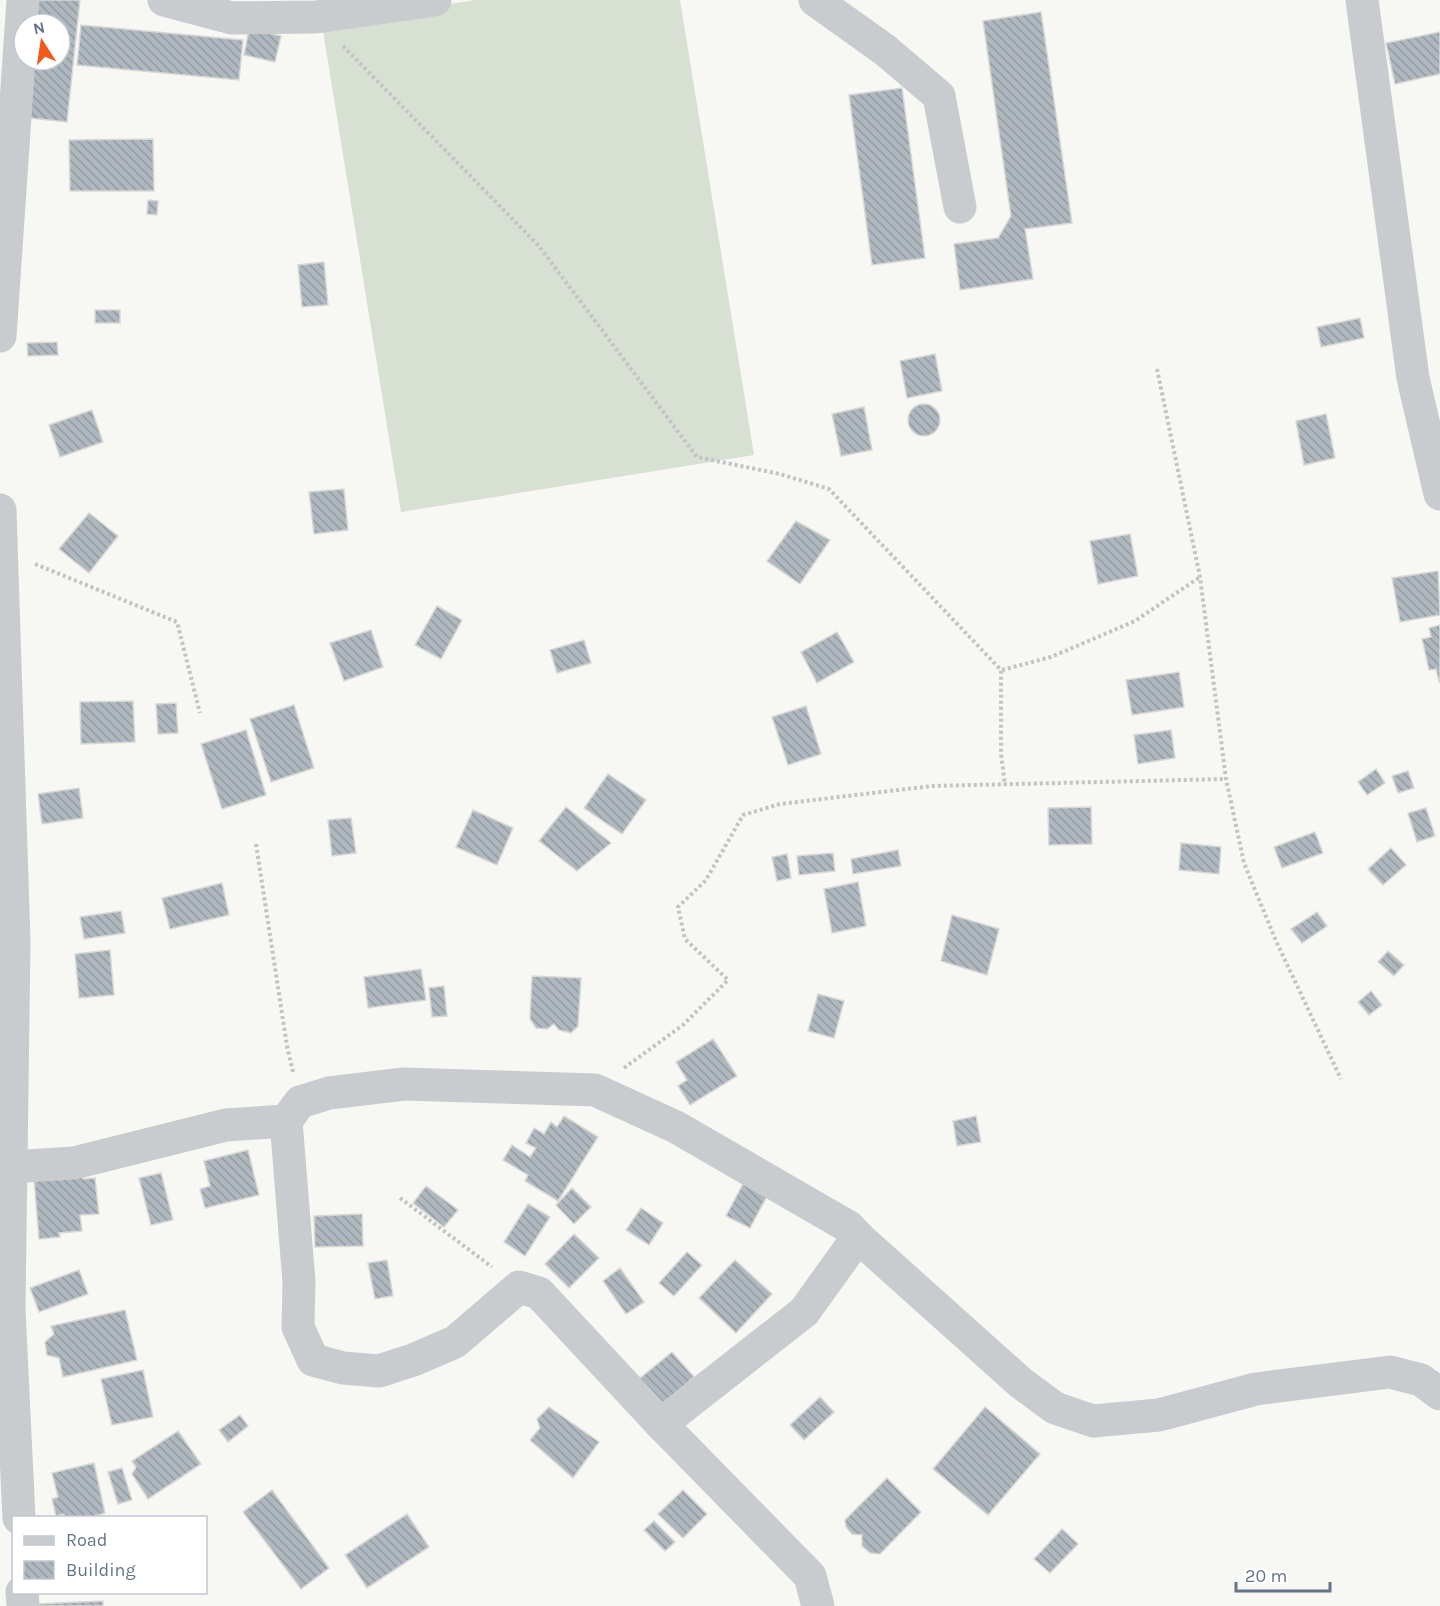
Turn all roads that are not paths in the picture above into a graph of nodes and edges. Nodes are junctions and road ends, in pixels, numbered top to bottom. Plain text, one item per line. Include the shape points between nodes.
1 (23, 0) edge
2 (164, 0) edge
3 (435, 0) edge
4 (815, 0) edge
5 (1362, 0) edge
6 (6, 158) edge
7 (960, 207) dead end
8 (0, 336) edge
9 (1440, 494) edge
10 (0, 510) edge
11 (1, 550) edge
12 (1, 610) edge
13 (293, 1112) junction
14 (11, 1167) junction
15 (858, 1237) junction
16 (1440, 1394) edge
17 (661, 1424) junction
18 (19, 1516) edge
19 (818, 1606) edge

1 - 6 street
2 - 3 street via 232,18 316,17
4 - 7 street via 885,50 939,96
5 - 9 street via 1413,378
6 - 8 street
10 - 11 street
11 - 12 street
12 - 14 street via 14,941
13 - 14 street via 74,1162
13 - 15 street via 329,1093 404,1084 595,1090 676,1127 849,1227
13 - 17 street via 298,1327 313,1360 379,1371 413,1360 455,1342 519,1287 538,1293
14 - 18 street via 9,1309
15 - 16 street via 1021,1383 1055,1408 1092,1421 1159,1415 1256,1389 1390,1372 1421,1380
15 - 17 street via 804,1312
17 - 19 street via 810,1576

